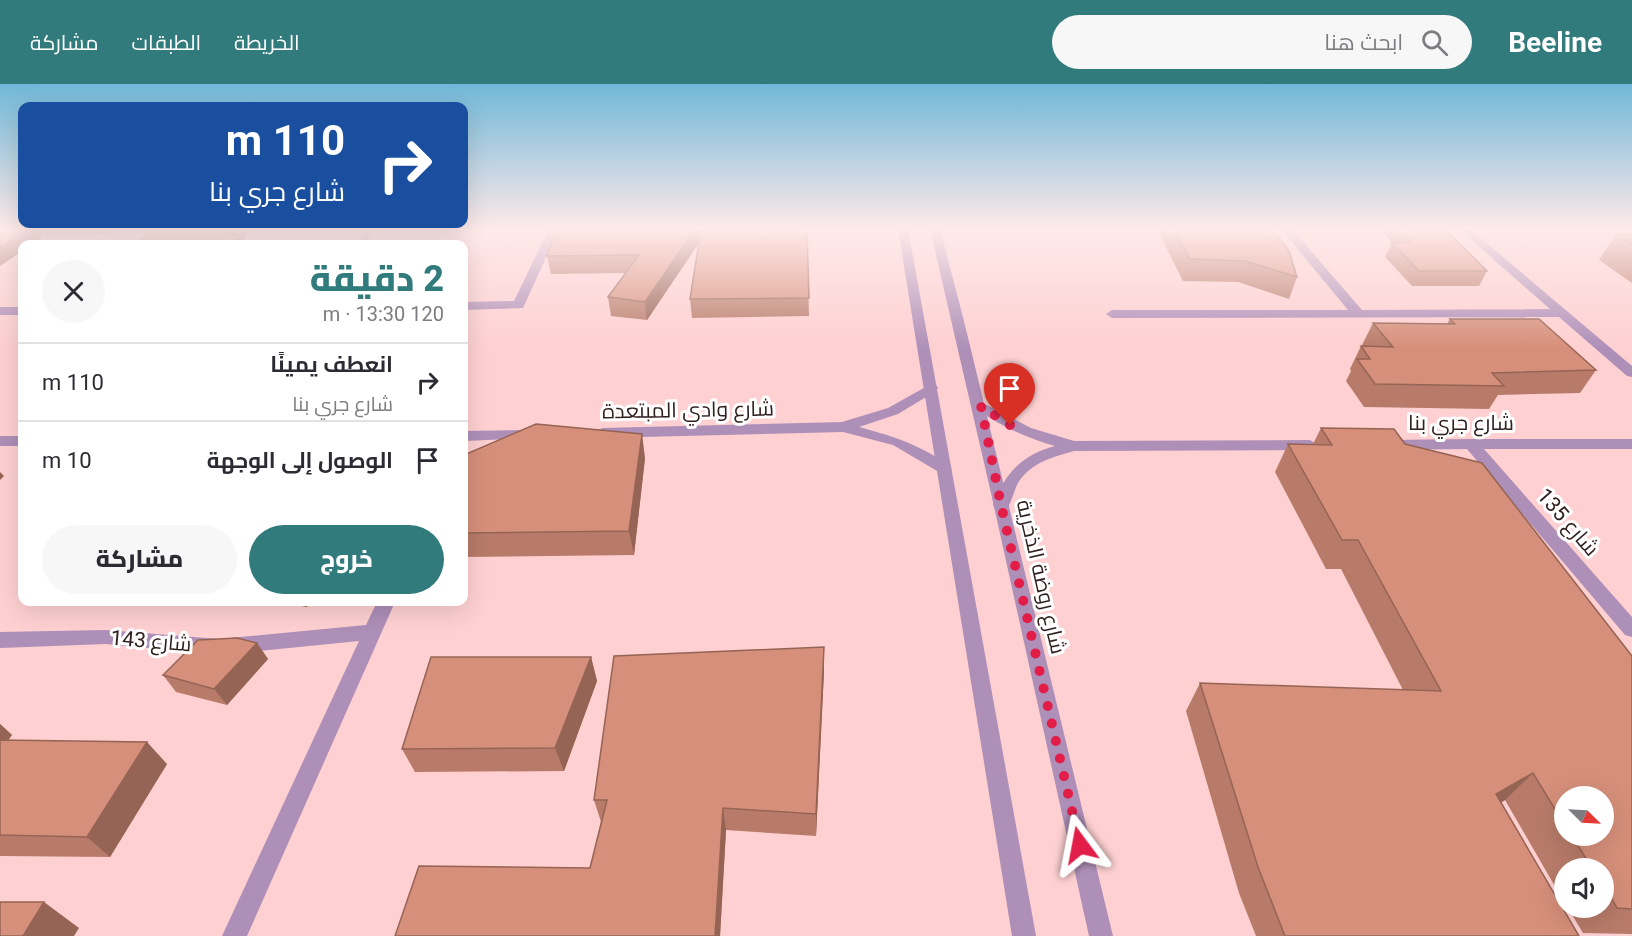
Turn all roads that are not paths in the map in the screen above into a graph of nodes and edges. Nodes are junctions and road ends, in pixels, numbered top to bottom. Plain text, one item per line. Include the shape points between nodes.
1 (536, 269) edge
2 (910, 269) edge
3 (946, 269) edge
4 (1320, 269) edge
5 (1511, 269) edge
6 (18, 302) edge
7 (468, 306) edge
8 (3, 311) edge
9 (1357, 312) junction
10 (1563, 313) junction
11 (1112, 314) dead end
12 (1632, 373) edge
13 (931, 388) junction
14 (981, 406) junction
15 (843, 427) junction
16 (591, 433) edge
17 (543, 434) edge
18 (468, 436) edge
19 (0, 441) edge
20 (18, 441) edge
21 (1471, 444) junction
22 (1632, 444) edge
23 (1330, 445) edge
24 (1377, 445) edge
25 (1074, 446) junction
26 (944, 470) junction
27 (1001, 505) junction
28 (384, 606) edge
29 (1632, 630) edge
30 (373, 632) junction
31 (0, 640) edge
32 (234, 936) edge
33 (1024, 936) edge
34 (1101, 936) edge

1 - 7 street via 519,306
2 - 13 street
3 - 14 street, شارع روضة الذخرية
4 - 9 street
5 - 10 street
6 - 8 street
9 - 10 street
9 - 11 street
10 - 12 street
13 - 15 street, شارع وادي المبتعدة via 893,411
13 - 26 street
14 - 25 street via 1021,430
14 - 27 street, شارع روضة الذخرية
15 - 16 street, شارع وادي المبتعدة
15 - 26 street, شارع وادي المبتعدة via 898,442
17 - 18 street
19 - 20 street
21 - 22 street, شارع جري بنا
21 - 24 street, شارع جري بنا
21 - 29 street, شارع 135
23 - 25 street
25 - 27 street via 1046,453 1023,466 1008,484
26 - 33 street
27 - 34 street, شارع روضة الذخرية
28 - 30 street
30 - 31 street, شارع 143 via 219,647 106,637
30 - 32 street

